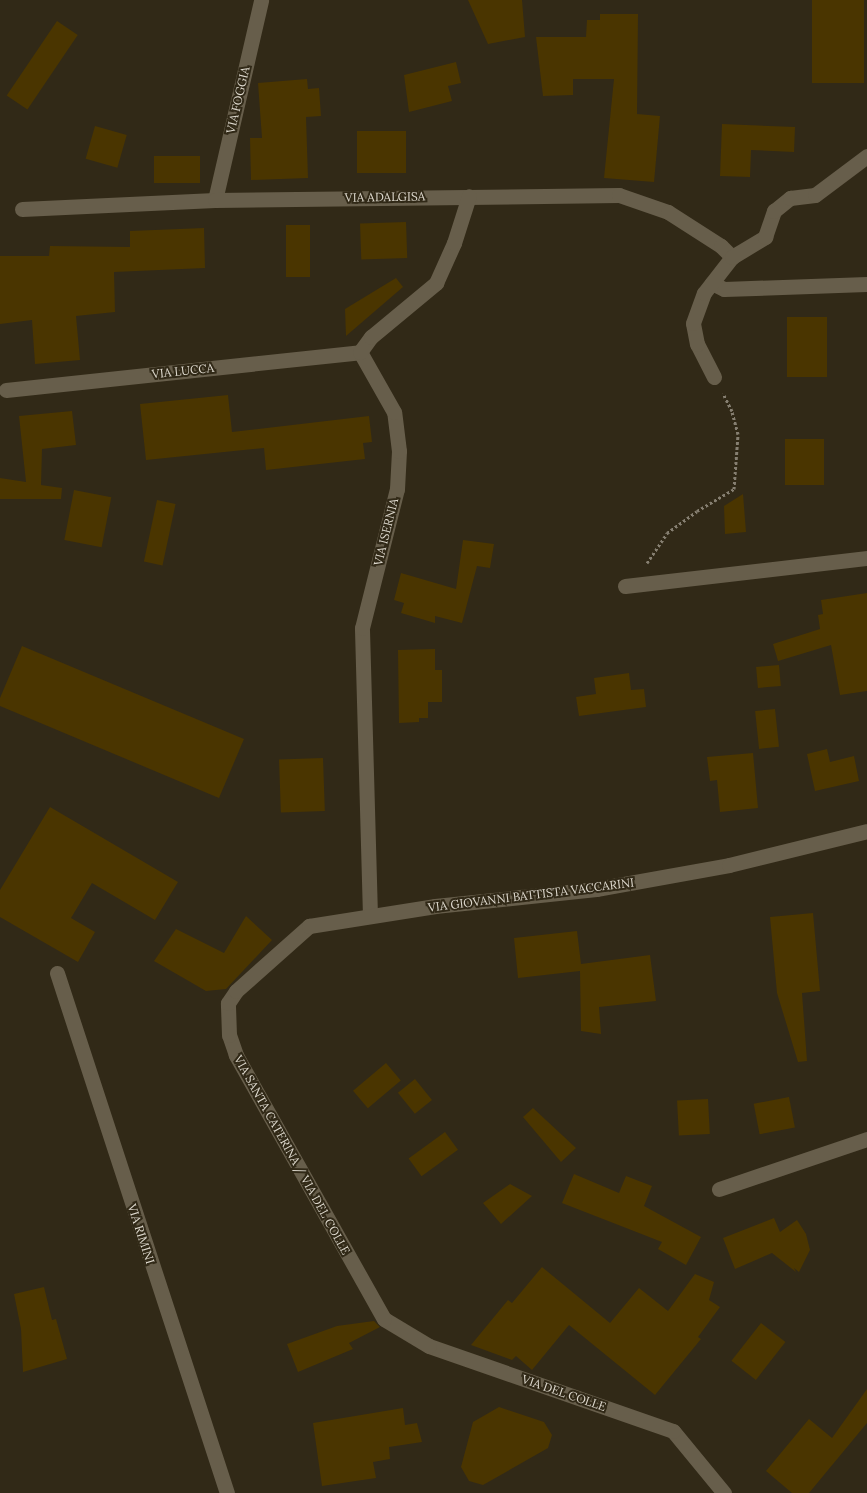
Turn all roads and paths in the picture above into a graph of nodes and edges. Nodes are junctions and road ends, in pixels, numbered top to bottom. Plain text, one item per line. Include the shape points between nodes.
1 (261, 0) edge
2 (867, 156) edge
3 (469, 196) junction
4 (216, 200) junction
5 (22, 209) dead end
6 (732, 257) junction
7 (712, 283) junction
8 (867, 284) edge
9 (360, 352) junction
10 (714, 377) joint
11 (6, 390) dead end
12 (867, 558) edge
13 (625, 586) joint
14 (867, 831) edge
15 (370, 916) junction
16 (262, 966) joint
17 (57, 973) dead end
18 (867, 1139) edge
19 (719, 1189) dead end
20 (384, 1318) joint
21 (227, 1493) edge
22 (724, 1493) edge

1 - 4 street, VIA FOGGIA
2 - 6 street via 815,195 790,198 774,211 765,237
3 - 4 street, VIA ADALGISA
3 - 6 street, VIA ADALGISA via 619,195 668,212 721,246
3 - 9 street via 454,243 436,283 371,337
4 - 5 street, VIA ADALGISA
6 - 7 street
7 - 8 street via 724,289
7 - 10 street via 704,293 693,323 697,344
9 - 11 street, VIA LUCCA
9 - 15 street, VIA ISERNIA via 394,412 399,450 397,489 362,628
10 - 13 path via 732,411 738,434 734,489 666,533 642,569
12 - 13 street
14 - 15 street, VIA GIOVANNI BATTISTA VACCARINI via 730,865 596,889
15 - 16 street, VIA GIOVANNI BATTISTA VACCARINI via 309,926
16 - 20 street, VIA SANTA CATERINA / VIA DEL COLLE via 228,1003 229,1035 236,1055
17 - 21 street, VIA RIMINI
18 - 19 street
20 - 22 street, VIA DEL COLLE via 429,1346 673,1431

